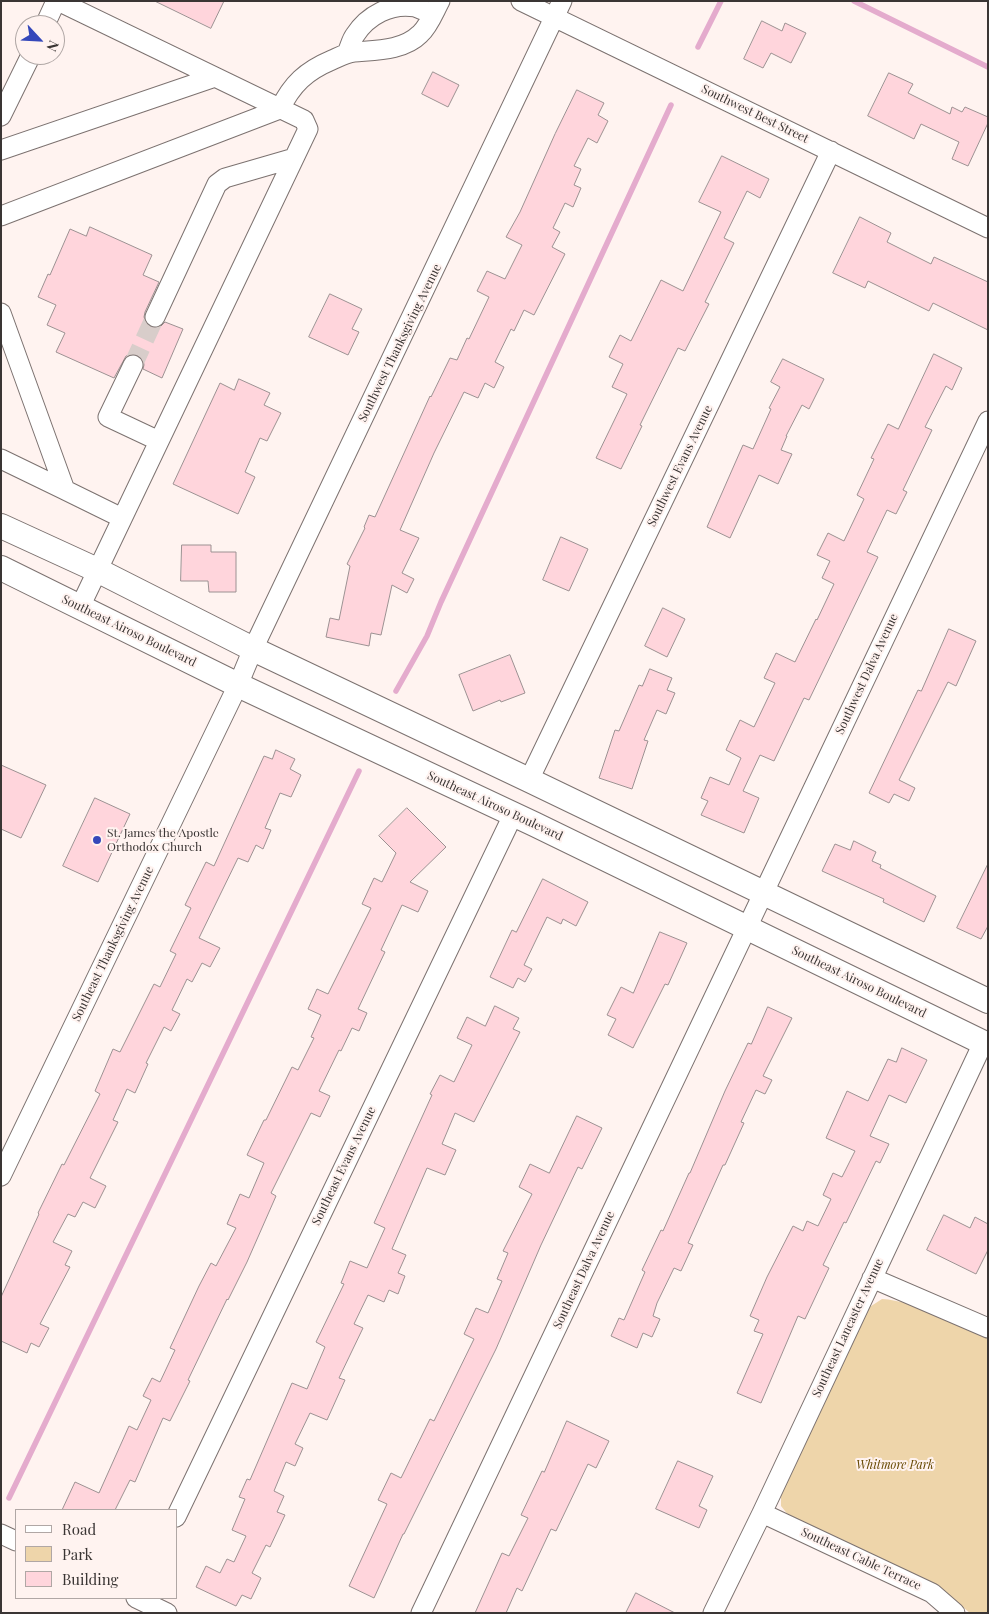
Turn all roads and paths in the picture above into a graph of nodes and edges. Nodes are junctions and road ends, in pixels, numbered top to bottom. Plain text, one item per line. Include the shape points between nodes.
1 (57, 1) edge
2 (521, 1) edge
3 (436, 8) edge
4 (559, 9) edge
5 (50, 15) edge
6 (347, 53) junction
7 (26, 65) edge
8 (215, 77) junction
9 (280, 109) junction
10 (1, 116) edge
11 (1, 150) edge
12 (831, 151) junction
13 (294, 158) junction
14 (1, 216) edge
15 (988, 228) edge
16 (1, 313) edge
17 (155, 317) tunnel mouth
18 (133, 365) tunnel mouth
19 (988, 421) edge
20 (159, 441) junction
21 (1, 459) edge
22 (65, 490) junction
23 (122, 518) junction
24 (1, 526) edge
25 (2, 570) edge
26 (97, 570) junction
27 (80, 607) junction
28 (253, 649) junction
29 (238, 685) junction
30 (529, 780) junction
31 (513, 815) junction
32 (763, 894) junction
33 (747, 927) junction
34 (988, 1001) edge
35 (985, 1044) edge
36 (1, 1176) edge
37 (872, 1278) junction
38 (988, 1328) edge
39 (178, 1513) edge
40 (762, 1513) junction
41 (1, 1534) edge
42 (15, 1541) edge
43 (137, 1599) edge
44 (139, 1599) edge
45 (131, 1613) edge
46 (167, 1613) edge
47 (421, 1613) edge
48 (713, 1613) edge
49 (955, 1613) edge

1 - 5 street
1 - 8 street
2 - 4 street, Southwest Best Street
3 - 6 street via 421,34 411,41 377,51
3 - 6 street via 398,7 380,12 359,29
4 - 12 street, Southwest Best Street
4 - 28 street, Southwest Thanksgiving Avenue
6 - 9 street via 304,75 287,94
7 - 10 street
8 - 9 street
8 - 11 street
9 - 13 street via 304,120 308,129
9 - 14 street
12 - 15 street, Southwest Best Street
12 - 30 street, Southwest Evans Avenue
13 - 17 street via 225,178 217,184
13 - 20 street
16 - 22 street
18 - 20 street via 108,417
19 - 32 street, Southwest Dalva Avenue
20 - 23 street
21 - 22 street
22 - 23 street
23 - 26 street
24 - 26 main road
25 - 27 main road, Southeast Airoso Boulevard
26 - 27 street
26 - 28 main road
27 - 29 main road, Southeast Airoso Boulevard
28 - 29 street, Southwest Thanksgiving Avenue
28 - 30 main road
29 - 31 main road, Southeast Airoso Boulevard
29 - 36 street, Southeast Thanksgiving Avenue
30 - 32 main road
31 - 33 main road, Southeast Airoso Boulevard
31 - 39 street, Southeast Evans Avenue
32 - 33 street, Southwest Dalva Avenue
32 - 34 main road
33 - 35 main road, Southeast Airoso Boulevard
33 - 47 street, Southeast Dalva Avenue
35 - 37 street, Southeast Lancaster Avenue
37 - 38 street
37 - 40 street, Southeast Lancaster Avenue
40 - 48 street, Southeast Lancaster Avenue
40 - 49 street, Southeast Cable Terrace via 932,1593
41 - 42 street
43 - 45 street
44 - 46 street

